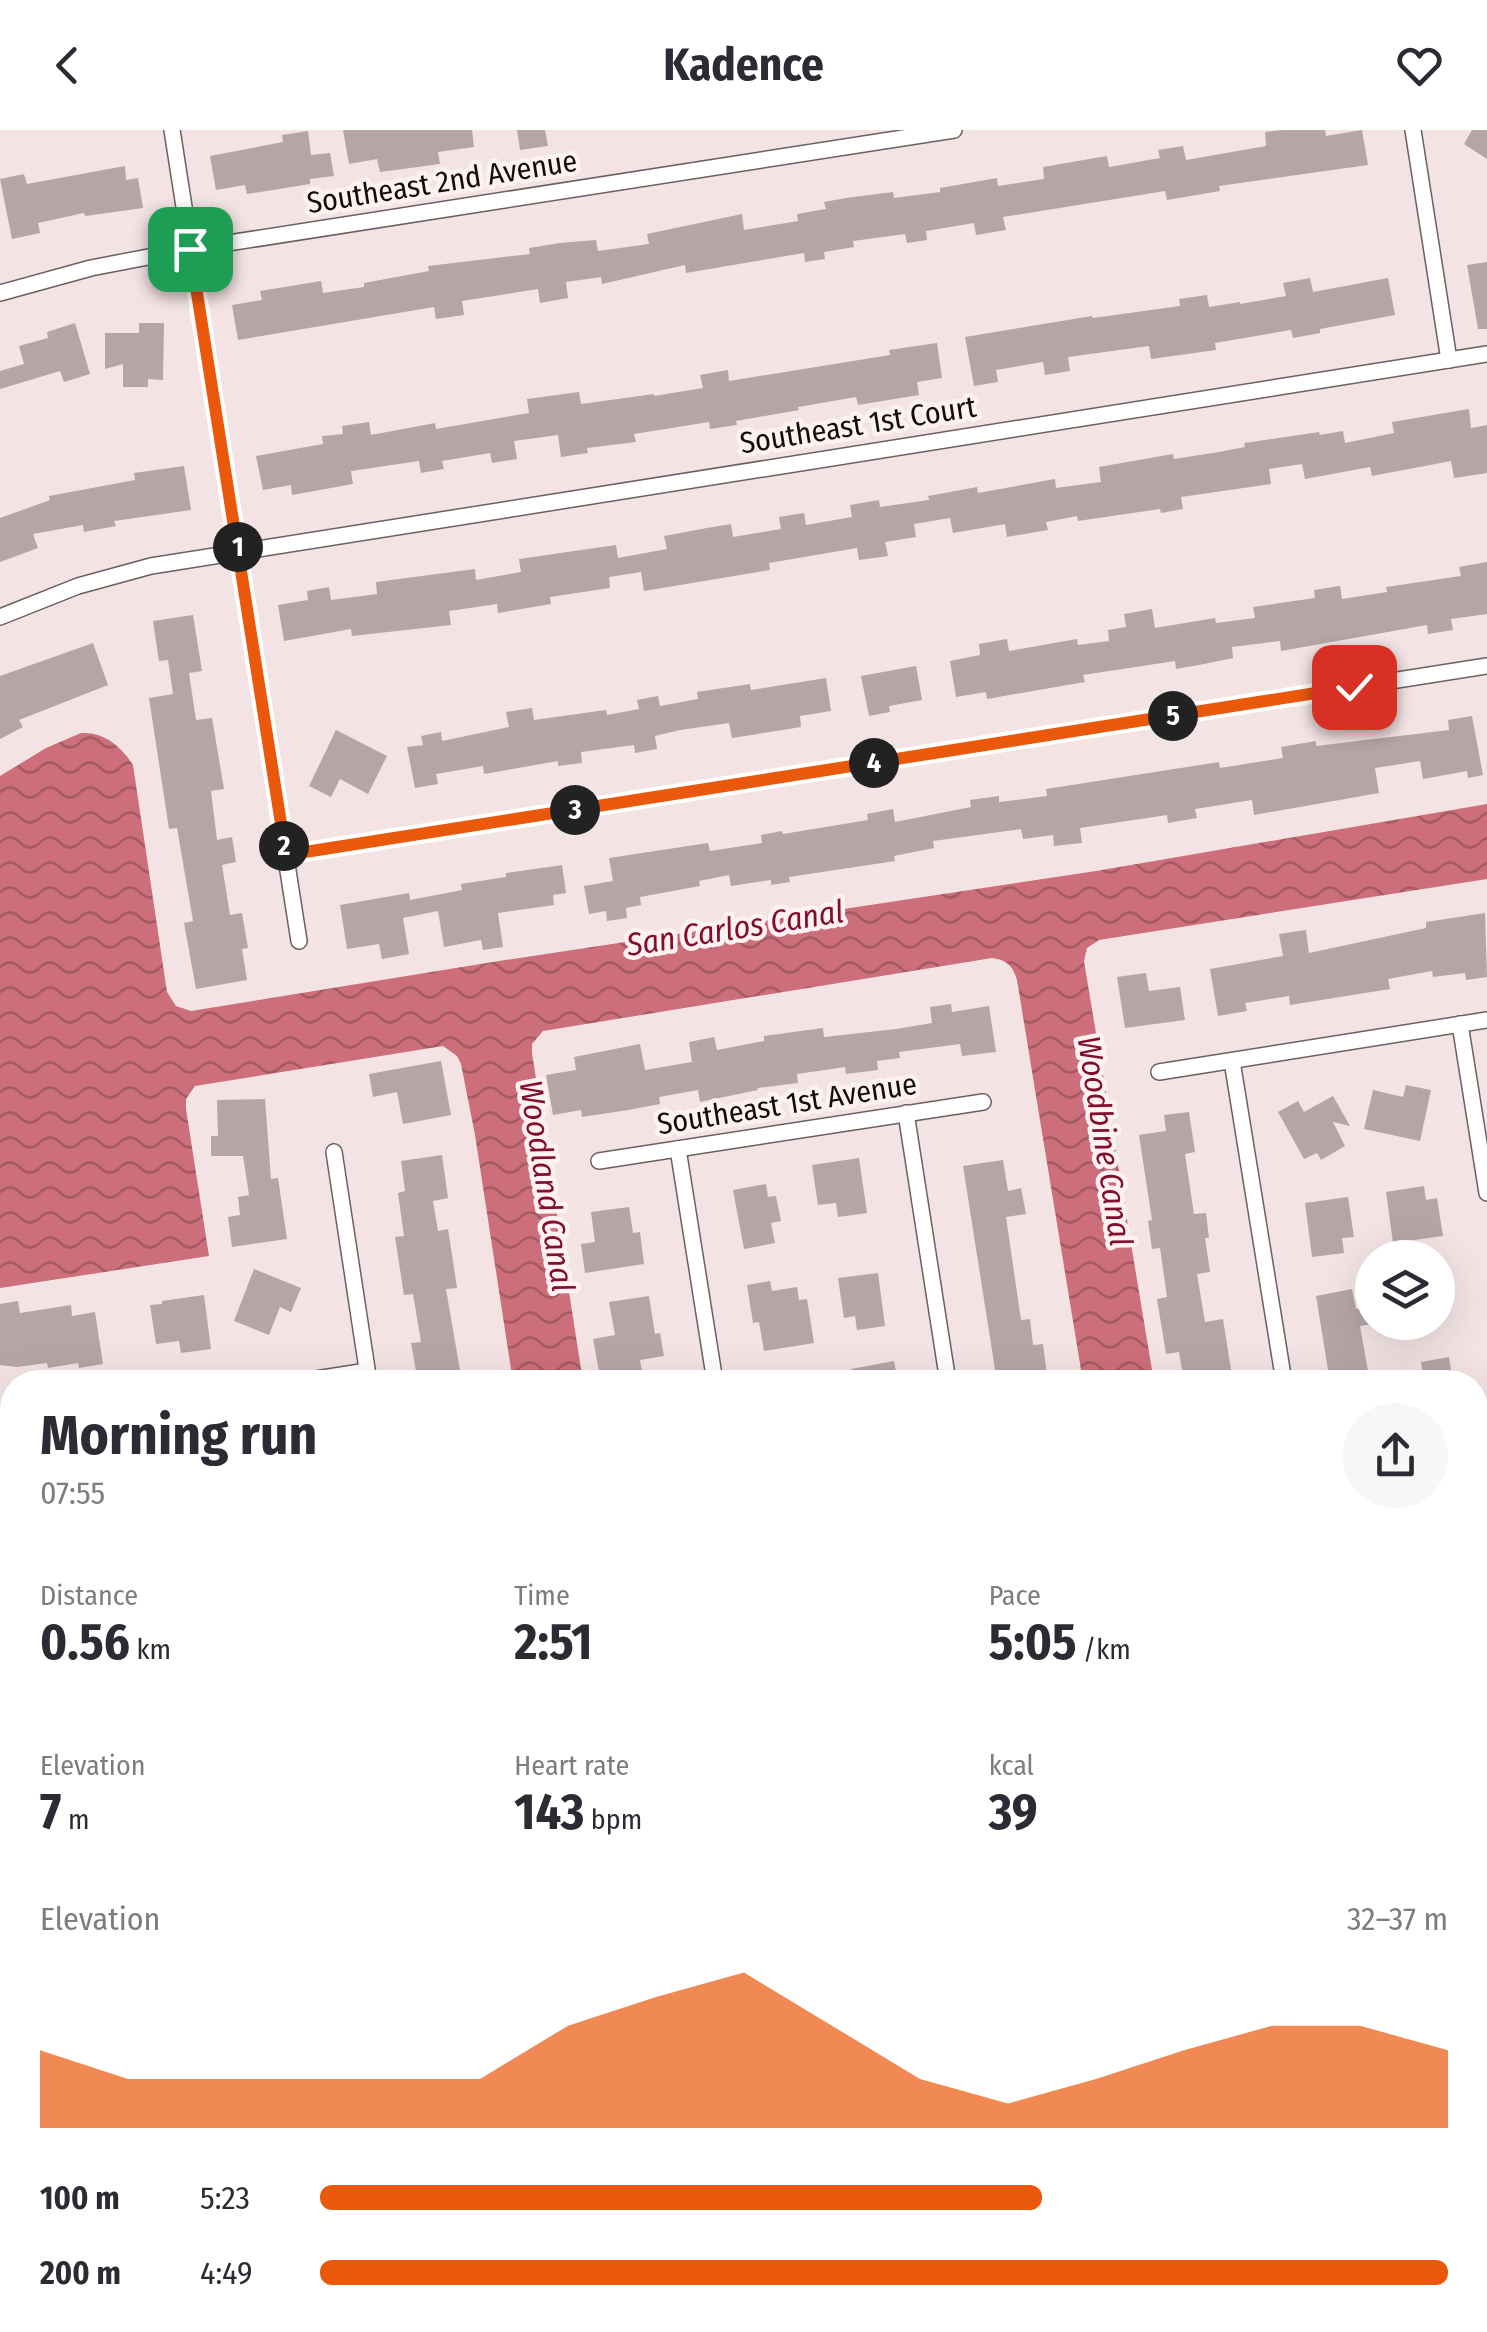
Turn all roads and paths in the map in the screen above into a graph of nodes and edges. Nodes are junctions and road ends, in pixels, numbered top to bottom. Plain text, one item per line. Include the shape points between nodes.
1 (172, 130) edge
2 (954, 130) edge
3 (1413, 130) edge
4 (190, 249) junction
5 (0, 293) edge
6 (1487, 354) edge
7 (1449, 360) junction
8 (238, 550) junction
9 (0, 617) edge
10 (1487, 666) edge
11 (286, 855) junction
12 (299, 941) dead end
13 (1487, 1020) edge
14 (1460, 1024) junction
15 (1232, 1061) junction
16 (1158, 1072) dead end
17 (982, 1102) dead end
18 (906, 1113) junction
19 (678, 1149) junction
20 (334, 1152) dead end
21 (600, 1161) dead end
22 (1487, 1192) edge
23 (367, 1370) edge
24 (713, 1370) edge
25 (946, 1370) edge
26 (1282, 1370) edge

1 - 4 street
2 - 4 street, Southeast 2nd Avenue
3 - 7 street
4 - 5 street, Southeast 2nd Avenue
4 - 8 street
6 - 7 street, Southeast 1st Court
7 - 8 street, Southeast 1st Court
8 - 9 street, Southeast 1st Court via 114,575
8 - 11 street
10 - 11 street
11 - 12 street
13 - 14 street
14 - 15 street
14 - 22 street
15 - 16 street
15 - 26 street
17 - 18 street, Southeast 1st Avenue
18 - 19 street, Southeast 1st Avenue
18 - 25 street
19 - 21 street, Southeast 1st Avenue
19 - 24 street
20 - 23 street

